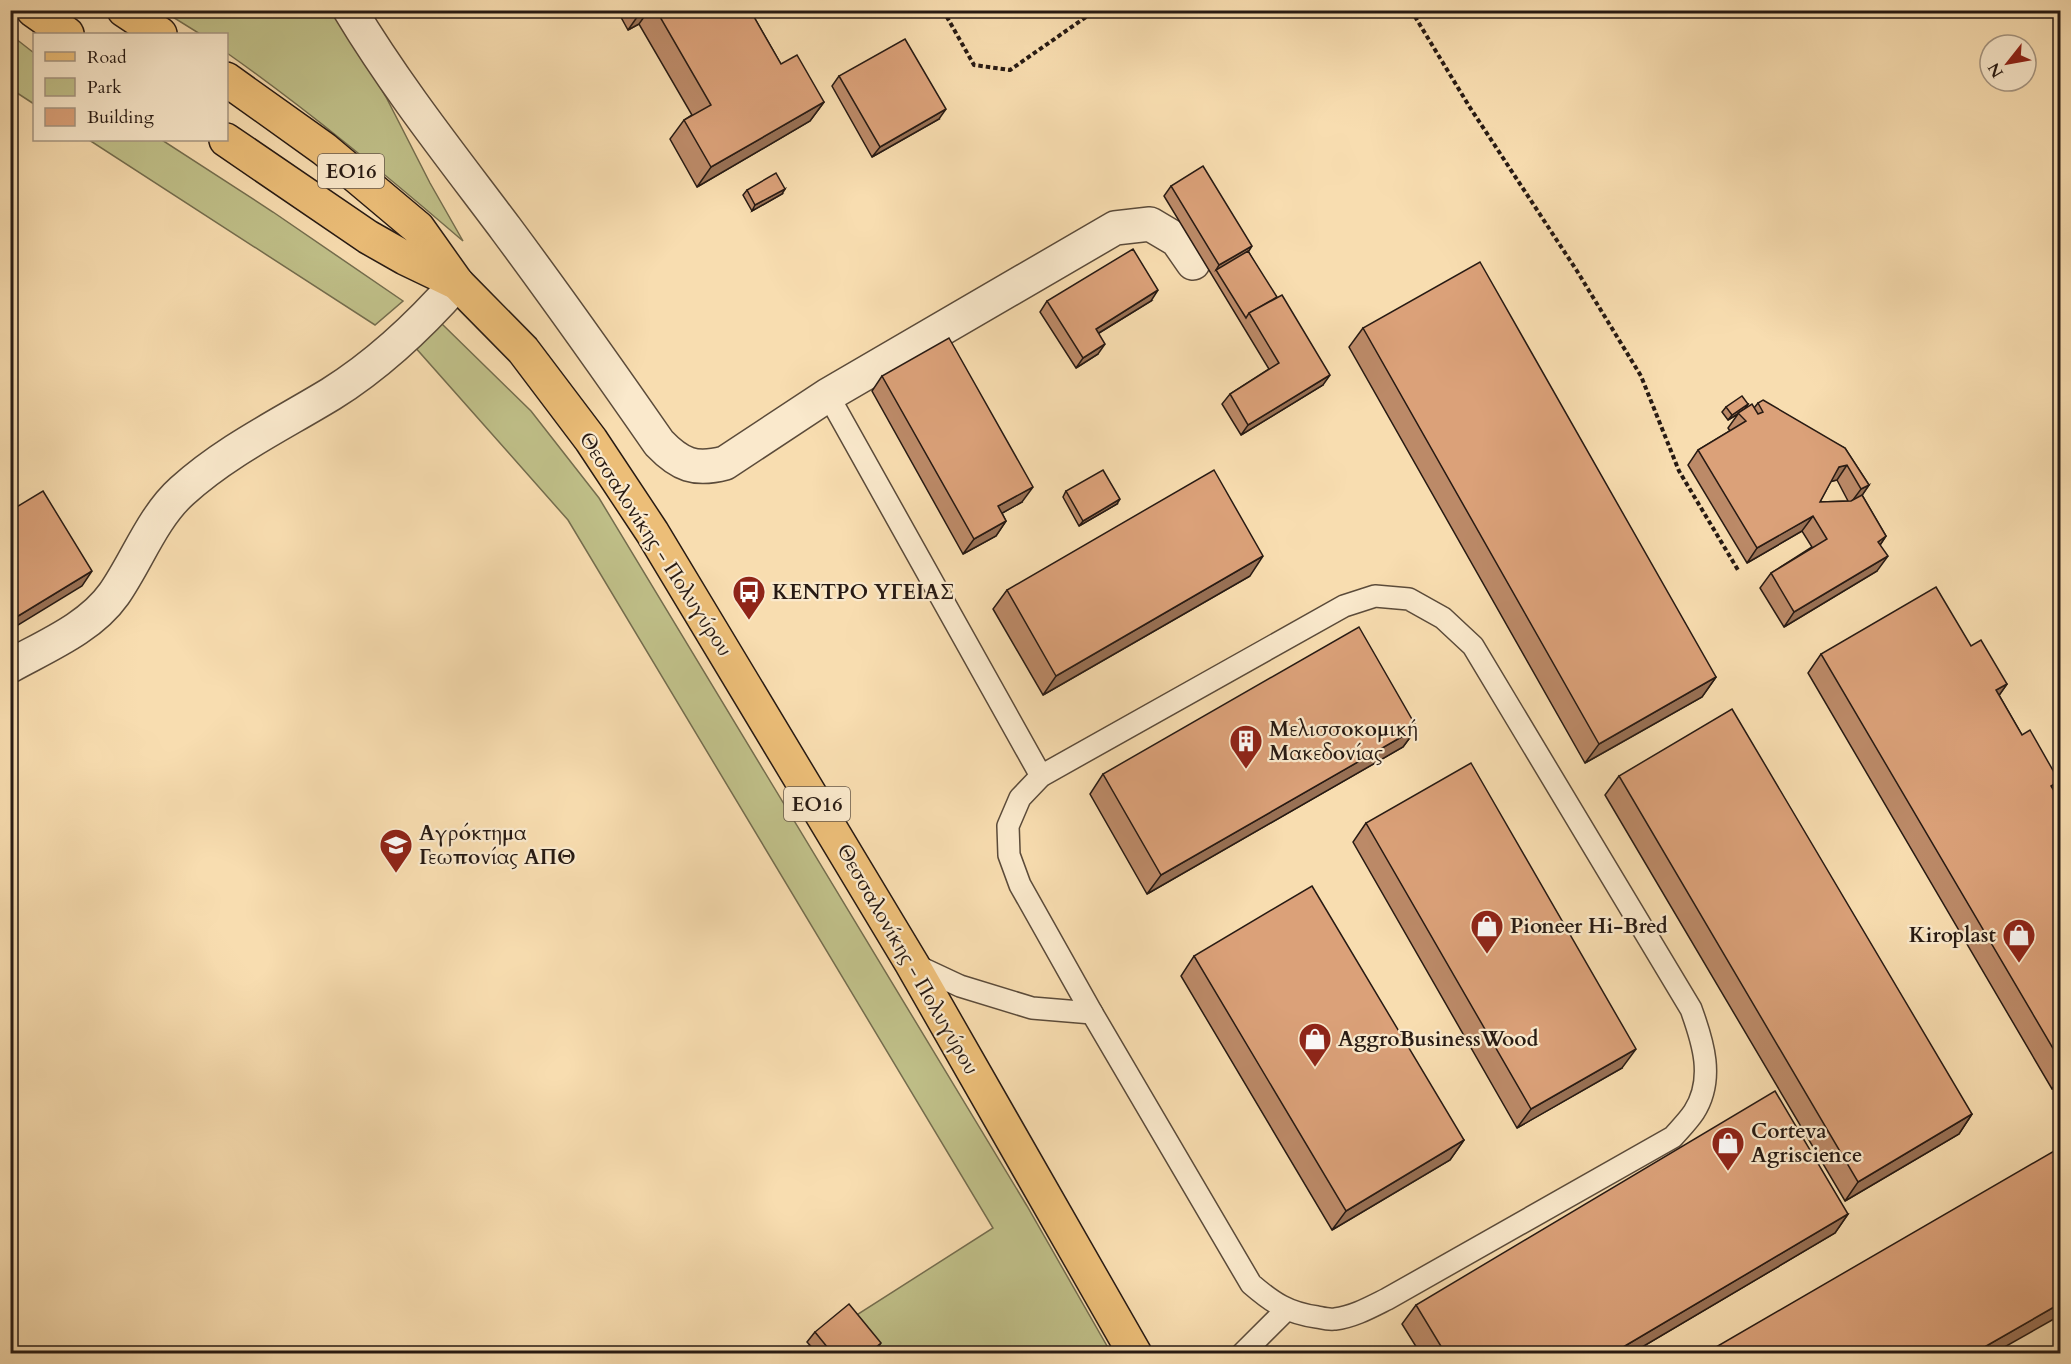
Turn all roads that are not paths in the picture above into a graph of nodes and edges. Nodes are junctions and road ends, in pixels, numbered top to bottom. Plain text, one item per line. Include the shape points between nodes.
1 (33, 10) edge
2 (124, 10) edge
3 (350, 10) edge
4 (66, 33) edge
5 (158, 33) edge
6 (228, 80) edge
7 (227, 141) edge
8 (1193, 263) dead end
9 (457, 283) junction
10 (828, 395) junction
11 (10, 666) edge
12 (1041, 776) junction
13 (912, 964) junction
14 (1092, 1013) junction
15 (1286, 1310) junction
16 (1135, 1353) edge
17 (1242, 1353) edge

1 - 4 main road
2 - 5 main road
3 - 10 street via 427,126 673,458 692,466 725,463
6 - 9 main road, Θεσσαλονίκης - Πολυγύρου / ΕΟ16 via 324,149 418,228
7 - 9 main road, Θεσσαλονίκης - Πολυγύρου / ΕΟ16 via 368,237
8 - 10 street via 1177,240 1150,224 1114,228
9 - 11 street via 392,349 332,393 213,466 180,492 100,610 82,625
9 - 13 main road, Θεσσαλονίκης - Πολυγύρου / ΕΟ16 via 523,350 591,440 652,532
10 - 12 lane
12 - 14 lane via 1020,798 1008,826 1009,855 1020,885
12 - 15 lane via 1344,606 1375,596 1409,599 1443,618 1473,646 1691,1009 1704,1047 1705,1083 1695,1111 1673,1137 1363,1311 1334,1320
13 - 14 lane via 960,986 1032,1008
13 - 16 main road, Θεσσαλονίκης - Πολυγύρου / ΕΟ16
14 - 15 lane via 1251,1284
15 - 17 lane

